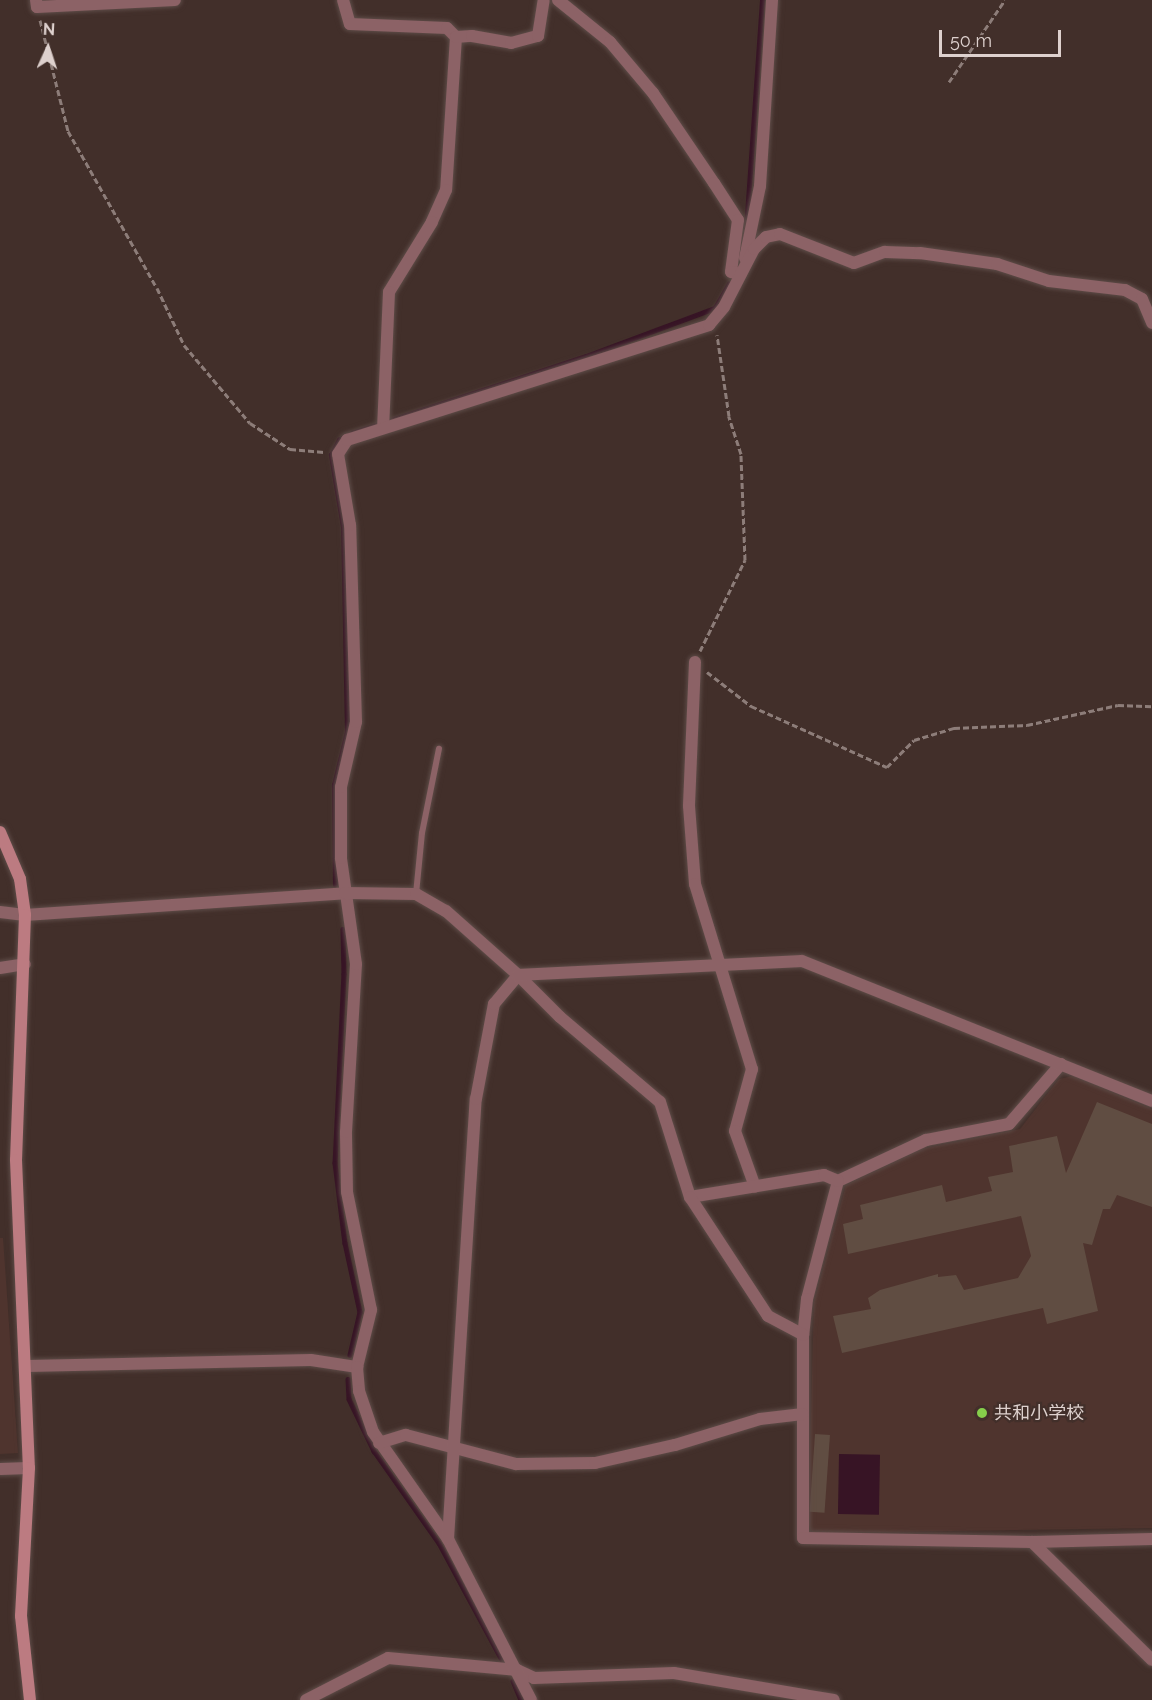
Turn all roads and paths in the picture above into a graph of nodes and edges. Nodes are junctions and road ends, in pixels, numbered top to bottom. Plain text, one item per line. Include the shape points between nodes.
1 (175, 0) edge
2 (343, 0) edge
3 (544, 0) edge
4 (558, 0) edge
5 (772, 0) edge
6 (1005, 0) edge
7 (36, 3) edge
8 (456, 37) junction
9 (949, 82) dead end
10 (741, 274) junction
11 (714, 318) junction
12 (1152, 323) edge
13 (382, 422) junction
14 (338, 454) junction
15 (695, 662) junction
16 (1152, 706) edge
17 (439, 748) dead end
18 (0, 832) edge
19 (345, 893) junction
20 (416, 894) junction
21 (0, 912) edge
22 (25, 915) junction
23 (24, 964) junction
24 (719, 965) junction
25 (0, 968) edge
26 (518, 975) junction
27 (1062, 1064) junction
28 (1152, 1101) edge
29 (838, 1180) junction
30 (755, 1187) junction
31 (690, 1197) junction
32 (803, 1335) junction
33 (27, 1366) junction
34 (357, 1367) junction
35 (803, 1414) junction
36 (380, 1443) junction
37 (455, 1450) junction
38 (29, 1468) junction
39 (0, 1469) edge
40 (448, 1539) junction
41 (1152, 1539) edge
42 (1032, 1542) junction
43 (1152, 1660) edge
44 (517, 1670) junction
45 (30, 1700) edge
46 (306, 1700) edge
47 (531, 1700) edge
48 (834, 1700) edge

1 - 7 street
2 - 8 street via 350,24 447,28
3 - 8 street via 538,36 511,43
4 - 10 street via 617,50 653,93 714,183 738,220 731,272
5 - 10 street via 760,186
6 - 9 path
7 - 14 path via 68,131 157,288 184,345 250,423 290,449
8 - 13 street via 446,190 432,222 389,292
10 - 11 street
10 - 12 street via 754,249 766,237 780,234 854,263 885,252 920,252 997,264 1049,281 1125,290 1142,298
11 - 13 street via 692,331
11 - 15 path via 729,416 741,454 745,560
13 - 14 street via 347,440
14 - 19 street via 350,525 356,722 341,787
15 - 16 path via 751,706 887,767 914,740 954,728 1027,725 1118,705
15 - 24 street via 688,806 695,884
17 - 20 lane via 422,833
18 - 22 main road via 20,879
19 - 20 street
19 - 22 street
19 - 34 street via 356,964 346,1132 347,1192 371,1310
20 - 26 street via 446,911
21 - 22 street
22 - 23 main road
23 - 25 street
23 - 33 main road via 16,1161
24 - 26 street
24 - 27 street via 802,962
24 - 30 street via 752,1070 735,1131
26 - 31 street via 560,1017 660,1102
26 - 37 street via 494,1004 476,1099
27 - 28 street
27 - 29 street via 1009,1124 926,1140
29 - 30 street via 824,1175
29 - 32 street via 807,1299
30 - 31 street
31 - 32 street via 768,1316
32 - 35 street
33 - 34 street via 311,1360
33 - 38 main road
34 - 36 street via 359,1390
35 - 37 street via 760,1419 675,1445 596,1463 516,1464
35 - 42 street via 803,1538
36 - 37 street via 406,1436
36 - 40 street
37 - 40 street
38 - 39 street
38 - 45 main road via 21,1616
40 - 44 street
41 - 42 street
42 - 43 street
44 - 46 street via 388,1658
44 - 47 street
44 - 48 street via 534,1678 674,1673

